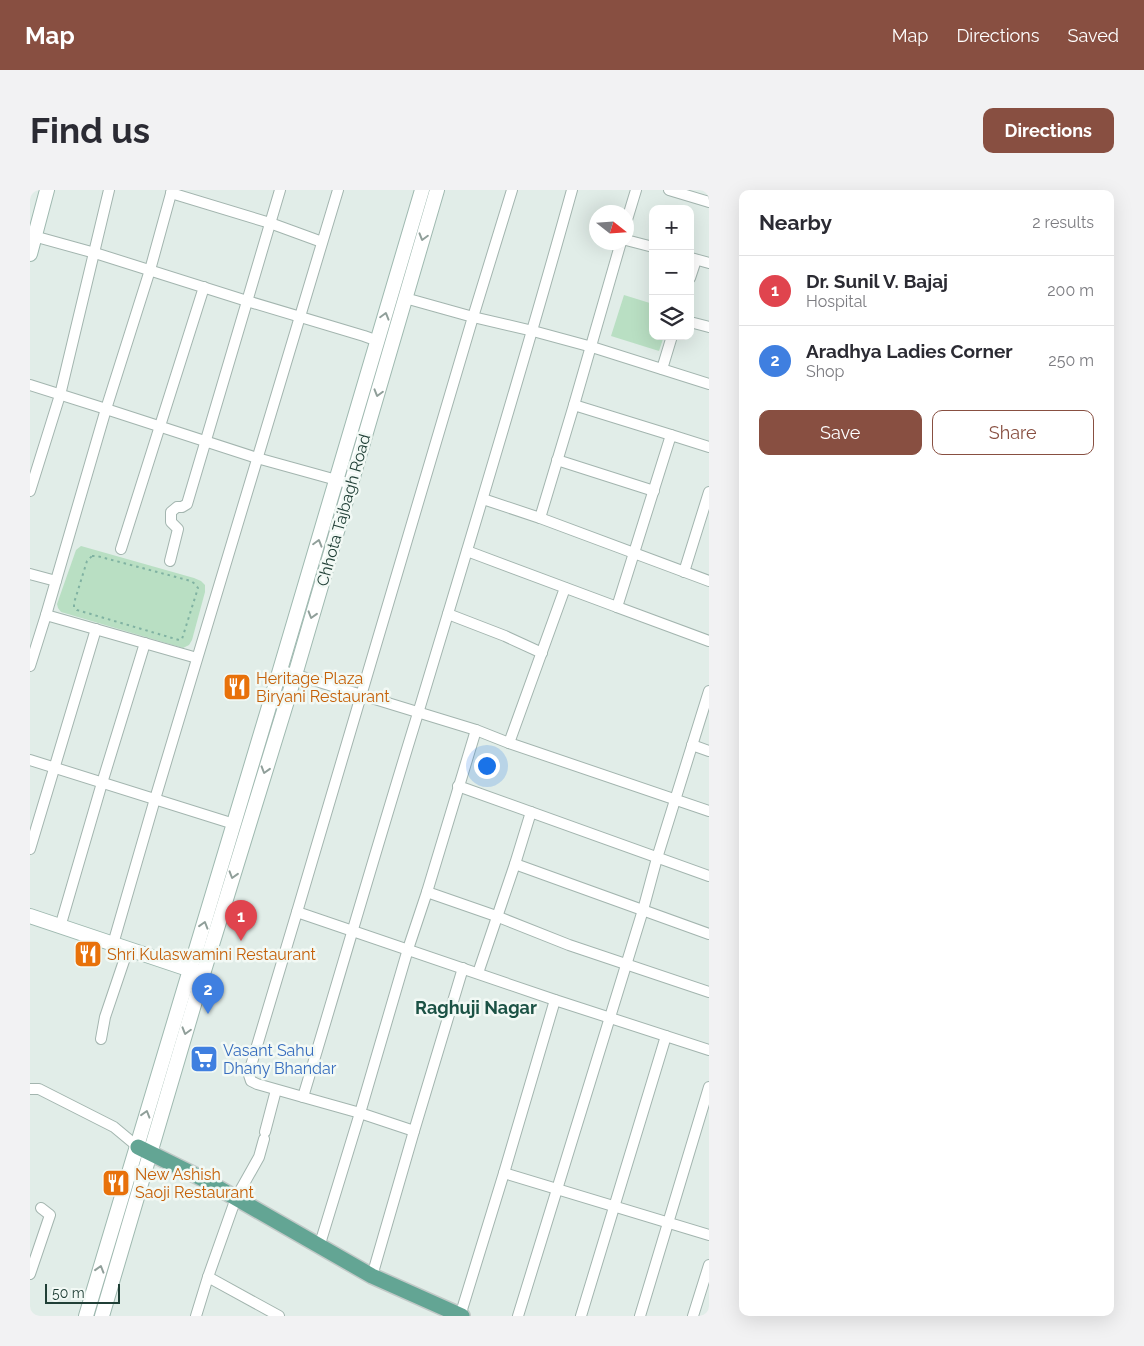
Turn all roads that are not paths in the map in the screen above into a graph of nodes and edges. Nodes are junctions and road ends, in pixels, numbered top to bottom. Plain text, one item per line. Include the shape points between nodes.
1 (47, 190) edge
2 (109, 190) edge
3 (280, 190) edge
4 (338, 190) edge
5 (422, 190) edge
6 (437, 190) edge
7 (512, 190) edge
8 (572, 190) edge
9 (636, 190) edge
10 (669, 190) edge
11 (172, 192) edge
12 (709, 202) edge
13 (631, 205) edge
14 (270, 224) junction
15 (33, 236) edge
16 (322, 242) junction
17 (634, 242) edge
18 (649, 246) edge
19 (619, 250) edge
20 (95, 253) junction
21 (30, 254) edge
22 (694, 259) edge
23 (709, 263) edge
24 (150, 270) junction
25 (204, 287) junction
26 (406, 298) junction
27 (248, 302) junction
28 (473, 316) junction
29 (300, 317) junction
30 (694, 323) edge
31 (709, 327) edge
32 (533, 331) junction
33 (671, 340) edge
34 (378, 341) junction
35 (592, 347) junction
36 (662, 370) junction
37 (709, 384) edge
38 (30, 385) edge
39 (60, 395) junction
40 (574, 405) junction
41 (106, 408) junction
42 (160, 426) junction
43 (671, 435) junction
44 (206, 442) junction
45 (709, 447) edge
46 (257, 458) junction
47 (557, 460) junction
48 (336, 480) junction
49 (351, 484) junction
50 (654, 491) junction
51 (30, 492) edge
52 (709, 492) edge
53 (483, 499) junction
54 (540, 518) junction
55 (121, 549) dead end
56 (468, 552) junction
57 (633, 554) junction
58 (170, 561) dead end
59 (684, 572) junction
60 (30, 574) edge
61 (709, 581) edge
62 (56, 582) junction
63 (565, 588) junction
64 (617, 607) junction
65 (448, 614) junction
66 (46, 615) junction
67 (96, 629) junction
68 (709, 641) edge
69 (145, 643) junction
70 (542, 653) junction
71 (197, 658) junction
72 (30, 666) edge
73 (280, 670) junction
74 (295, 675) junction
75 (709, 691) edge
76 (362, 694) junction
77 (418, 712) junction
78 (476, 730) junction
79 (509, 743) junction
80 (692, 745) junction
81 (709, 751) edge
82 (30, 760) edge
83 (54, 768) junction
84 (102, 783) junction
85 (458, 786) junction
86 (155, 799) junction
87 (676, 799) junction
88 (709, 810) edge
89 (531, 812) junction
90 (240, 826) junction
91 (30, 849) edge
92 (657, 858) junction
93 (515, 864) junction
94 (709, 876) edge
95 (427, 892) junction
96 (643, 910) junction
97 (297, 912) junction
98 (30, 916) edge
99 (496, 916) junction
100 (60, 927) junction
101 (353, 930) junction
102 (709, 934) edge
103 (113, 944) junction
104 (128, 949) junction
105 (408, 949) junction
106 (627, 964) junction
107 (463, 968) junction
108 (196, 972) junction
109 (478, 973) junction
110 (709, 992) edge
111 (555, 1000) junction
112 (610, 1017) junction
113 (666, 1036) junction
114 (101, 1039) dead end
115 (709, 1050) edge
116 (30, 1081) edge
117 (709, 1087) edge
118 (34, 1089) edge
119 (276, 1090) junction
120 (302, 1097) junction
121 (360, 1113) junction
122 (414, 1131) junction
123 (144, 1150) junction
124 (504, 1173) junction
125 (557, 1189) junction
126 (236, 1198) junction
127 (615, 1206) junction
128 (41, 1208) dead end
129 (667, 1223) junction
130 (709, 1235) edge
131 (319, 1246) junction
132 (709, 1265) edge
133 (30, 1274) edge
134 (372, 1276) junction
135 (208, 1277) junction
136 (86, 1316) edge
137 (102, 1316) edge
138 (196, 1316) edge
139 (279, 1316) edge
140 (461, 1316) edge
141 (518, 1316) edge
142 (581, 1316) edge
143 (640, 1316) edge
144 (693, 1316) edge

1 - 15 main road
2 - 20 street
3 - 14 street
4 - 16 street
34 -> 5 main road
6 -> 26 main road, Chhota Tajbagh Road
7 - 28 street
8 - 32 street
9 - 13 street
10 - 12 street
11 - 14 street
11 - 24 street
14 - 16 street
14 - 27 street
15 - 20 street
15 - 21 main road
16 - 29 street
17 - 18 street
19 - 35 street
20 - 24 street
20 - 39 street
22 - 23 street
24 - 25 street
24 - 41 street
25 - 27 street
25 - 42 street
26 - 28 street
26 -> 49 main road, Chhota Tajbagh Road
27 - 29 street
27 - 44 street
28 - 32 street
28 - 76 street
29 - 34 street
29 - 46 street
30 - 31 street
32 - 35 street
32 - 53 street
33 - 36 street
34 - 48 main road
35 - 36 street
35 - 40 street
36 - 37 street
38 - 39 street
39 - 41 street
39 - 51 street
40 - 43 street
40 - 47 street
41 - 42 street
41 - 62 street
42 - 44 street
42 - 55 street
43 - 45 street
43 - 50 street
44 - 46 street
44 - 58 street via 187,504 171,512 171,522 178,529
46 - 48 street
46 - 71 street
47 - 50 street
47 - 54 street
48 - 49 street
73 -> 48 main road
49 -> 74 main road, Chhota Tajbagh Road
50 - 57 street
52 - 59 street
53 - 54 street
53 - 56 street
54 - 57 street
56 - 63 street
56 - 65 street
57 - 59 street
57 - 64 street
59 - 61 street
60 - 62 street
62 - 66 street
63 - 64 street
63 - 70 street
64 - 68 street
65 - 70 street
65 - 77 street
66 - 67 street
66 - 72 street
67 - 69 street
67 - 83 street
69 - 71 street
69 - 84 street
70 - 79 street
71 - 86 street
73 - 74 street
73 - 90 main road
74 - 76 street
74 -> 90 main road, Chhota Tajbagh Road
75 - 80 street
76 - 77 street
76 - 97 street
77 - 78 street
77 - 101 street
78 - 79 street
78 - 85 street
79 - 87 street
80 - 81 street
80 - 87 street
82 - 83 street
83 - 84 street
83 - 91 street
84 - 86 street
84 - 100 street
85 - 89 street
85 - 95 street
86 - 90 street
86 - 103 street
87 - 88 street
87 - 92 street
89 - 92 street
89 - 93 street
90 - 108 main road
92 - 94 street
92 - 96 street
93 - 96 street
93 - 99 street
95 - 99 street
95 - 105 street
96 - 102 street
96 - 106 street
97 - 101 street
97 - 119 street via 248,1075 251,1081
98 - 100 main road
99 - 106 street
99 - 109 street
100 - 103 main road
101 - 105 street
101 - 120 street
103 - 104 main road
104 - 108 main road
104 - 114 street
105 - 107 street
105 - 121 street
106 - 110 street
106 - 112 street
107 - 109 street
107 - 122 street
108 - 123 main road
109 - 111 street
111 - 112 street
111 - 124 street
112 - 113 street
112 - 125 street
113 - 115 street
113 - 127 street
116 - 118 street
117 - 129 street
118 - 123 street via 114,1127
119 - 120 street
119 - 126 street via 258,1157
120 - 121 street
121 - 122 street
121 - 131 street
122 - 134 street
123 - 126 main road
136 -> 123 main road
123 - 137 main road
124 - 125 street
124 - 140 street
125 - 127 street
125 - 141 street
126 - 131 main road
126 - 135 street
127 - 129 street
127 - 142 street
128 - 133 street via 50,1214
129 - 130 street
129 - 143 street
131 - 134 main road
132 - 144 street
134 - 140 main road
135 - 138 street
135 - 139 street

